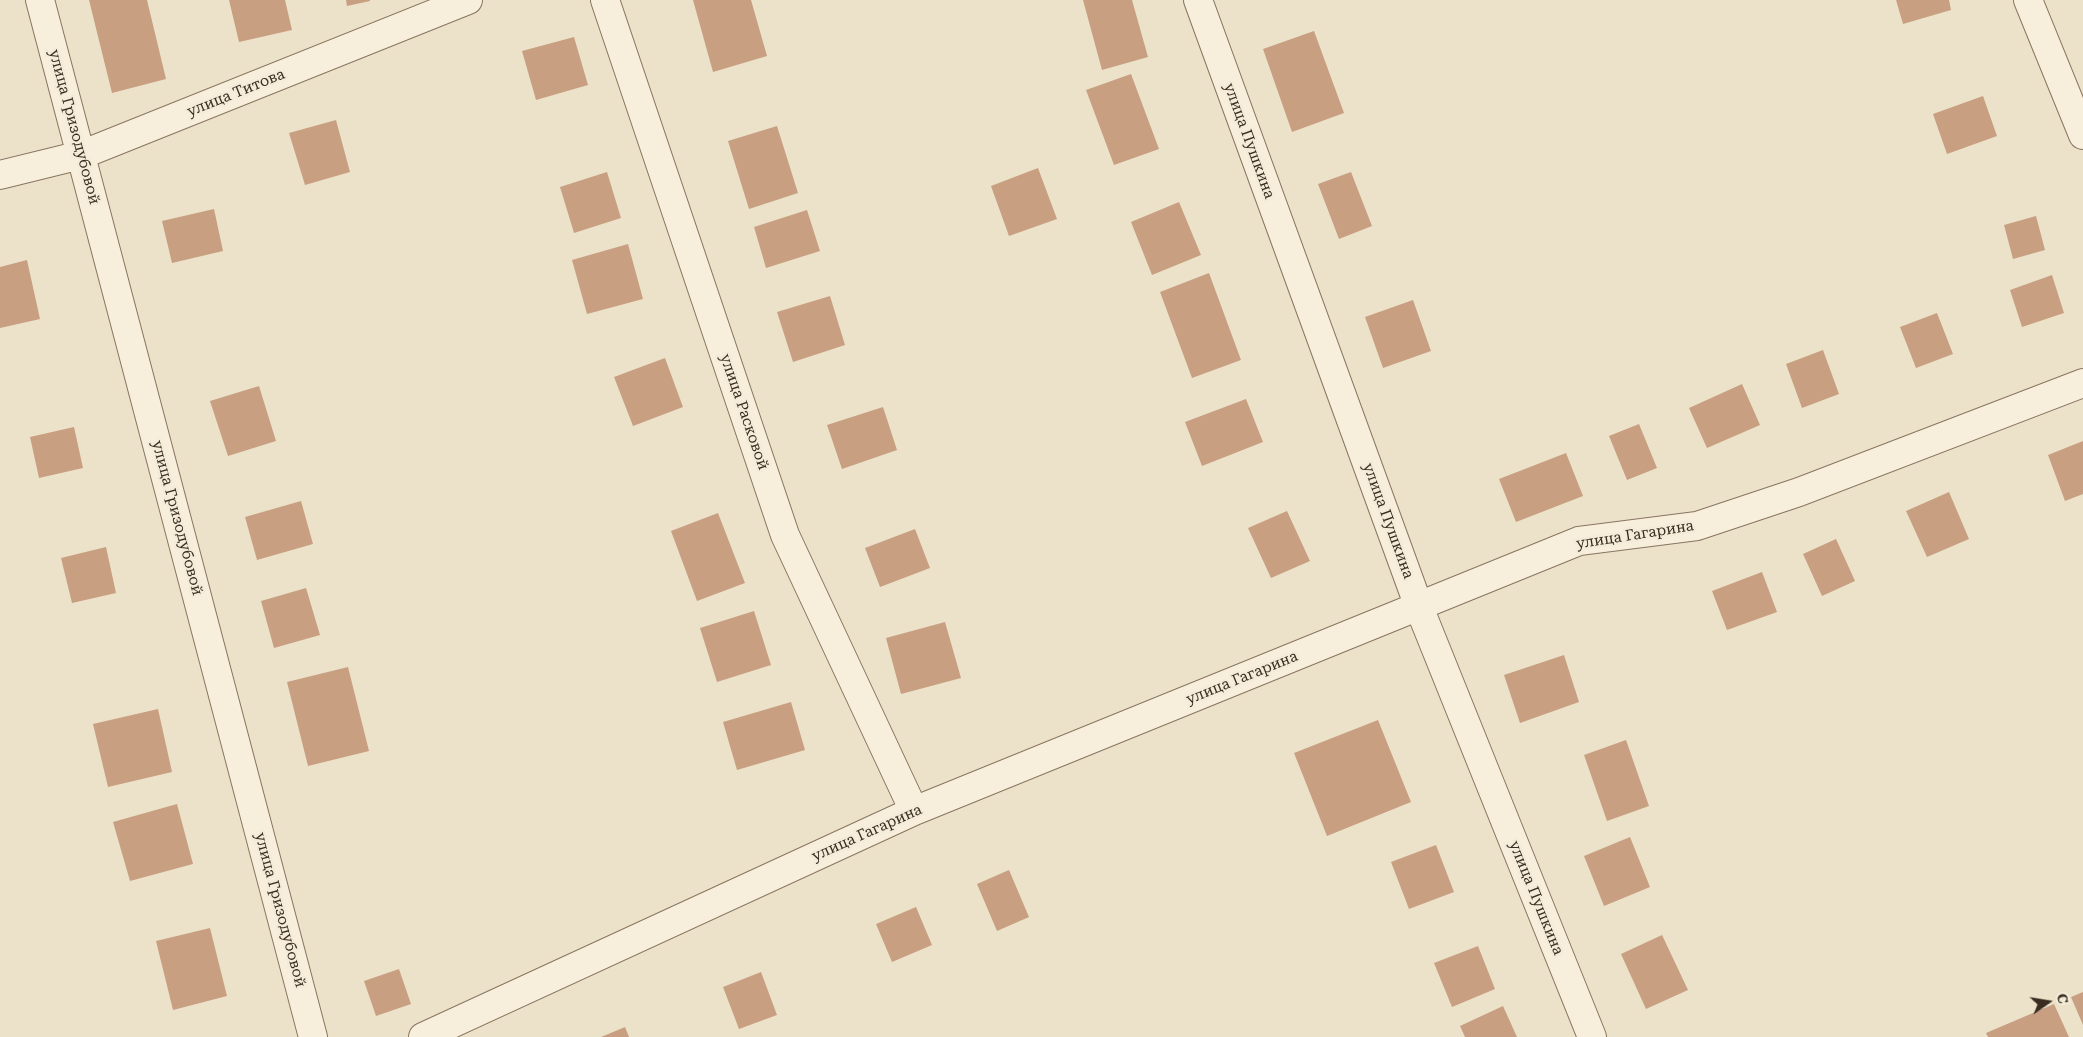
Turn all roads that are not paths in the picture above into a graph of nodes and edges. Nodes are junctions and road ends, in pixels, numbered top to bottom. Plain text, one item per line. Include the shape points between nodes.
1 (40, 0) edge
2 (468, 0) edge
3 (605, 0) edge
4 (1198, 0) edge
5 (2028, 0) edge
6 (2083, 135) edge
7 (81, 155) junction
8 (0, 175) edge
9 (2083, 383) edge
10 (1419, 607) junction
11 (914, 811) junction
12 (313, 1037) edge
13 (422, 1037) edge
14 (1592, 1037) edge

1 - 7 street, улица Гризодубовой
2 - 7 street, улица Титова
3 - 11 street, улица Расковой via 785,534
4 - 10 street, улица Пушкина
5 - 6 street
7 - 8 street, улица Титова
7 - 12 street, улица Гризодубовой
9 - 10 street, улица Гагарина via 1789,496 1697,526 1579,541
10 - 11 street, улица Гагарина
10 - 14 street, улица Пушкина
11 - 13 street, улица Гагарина

